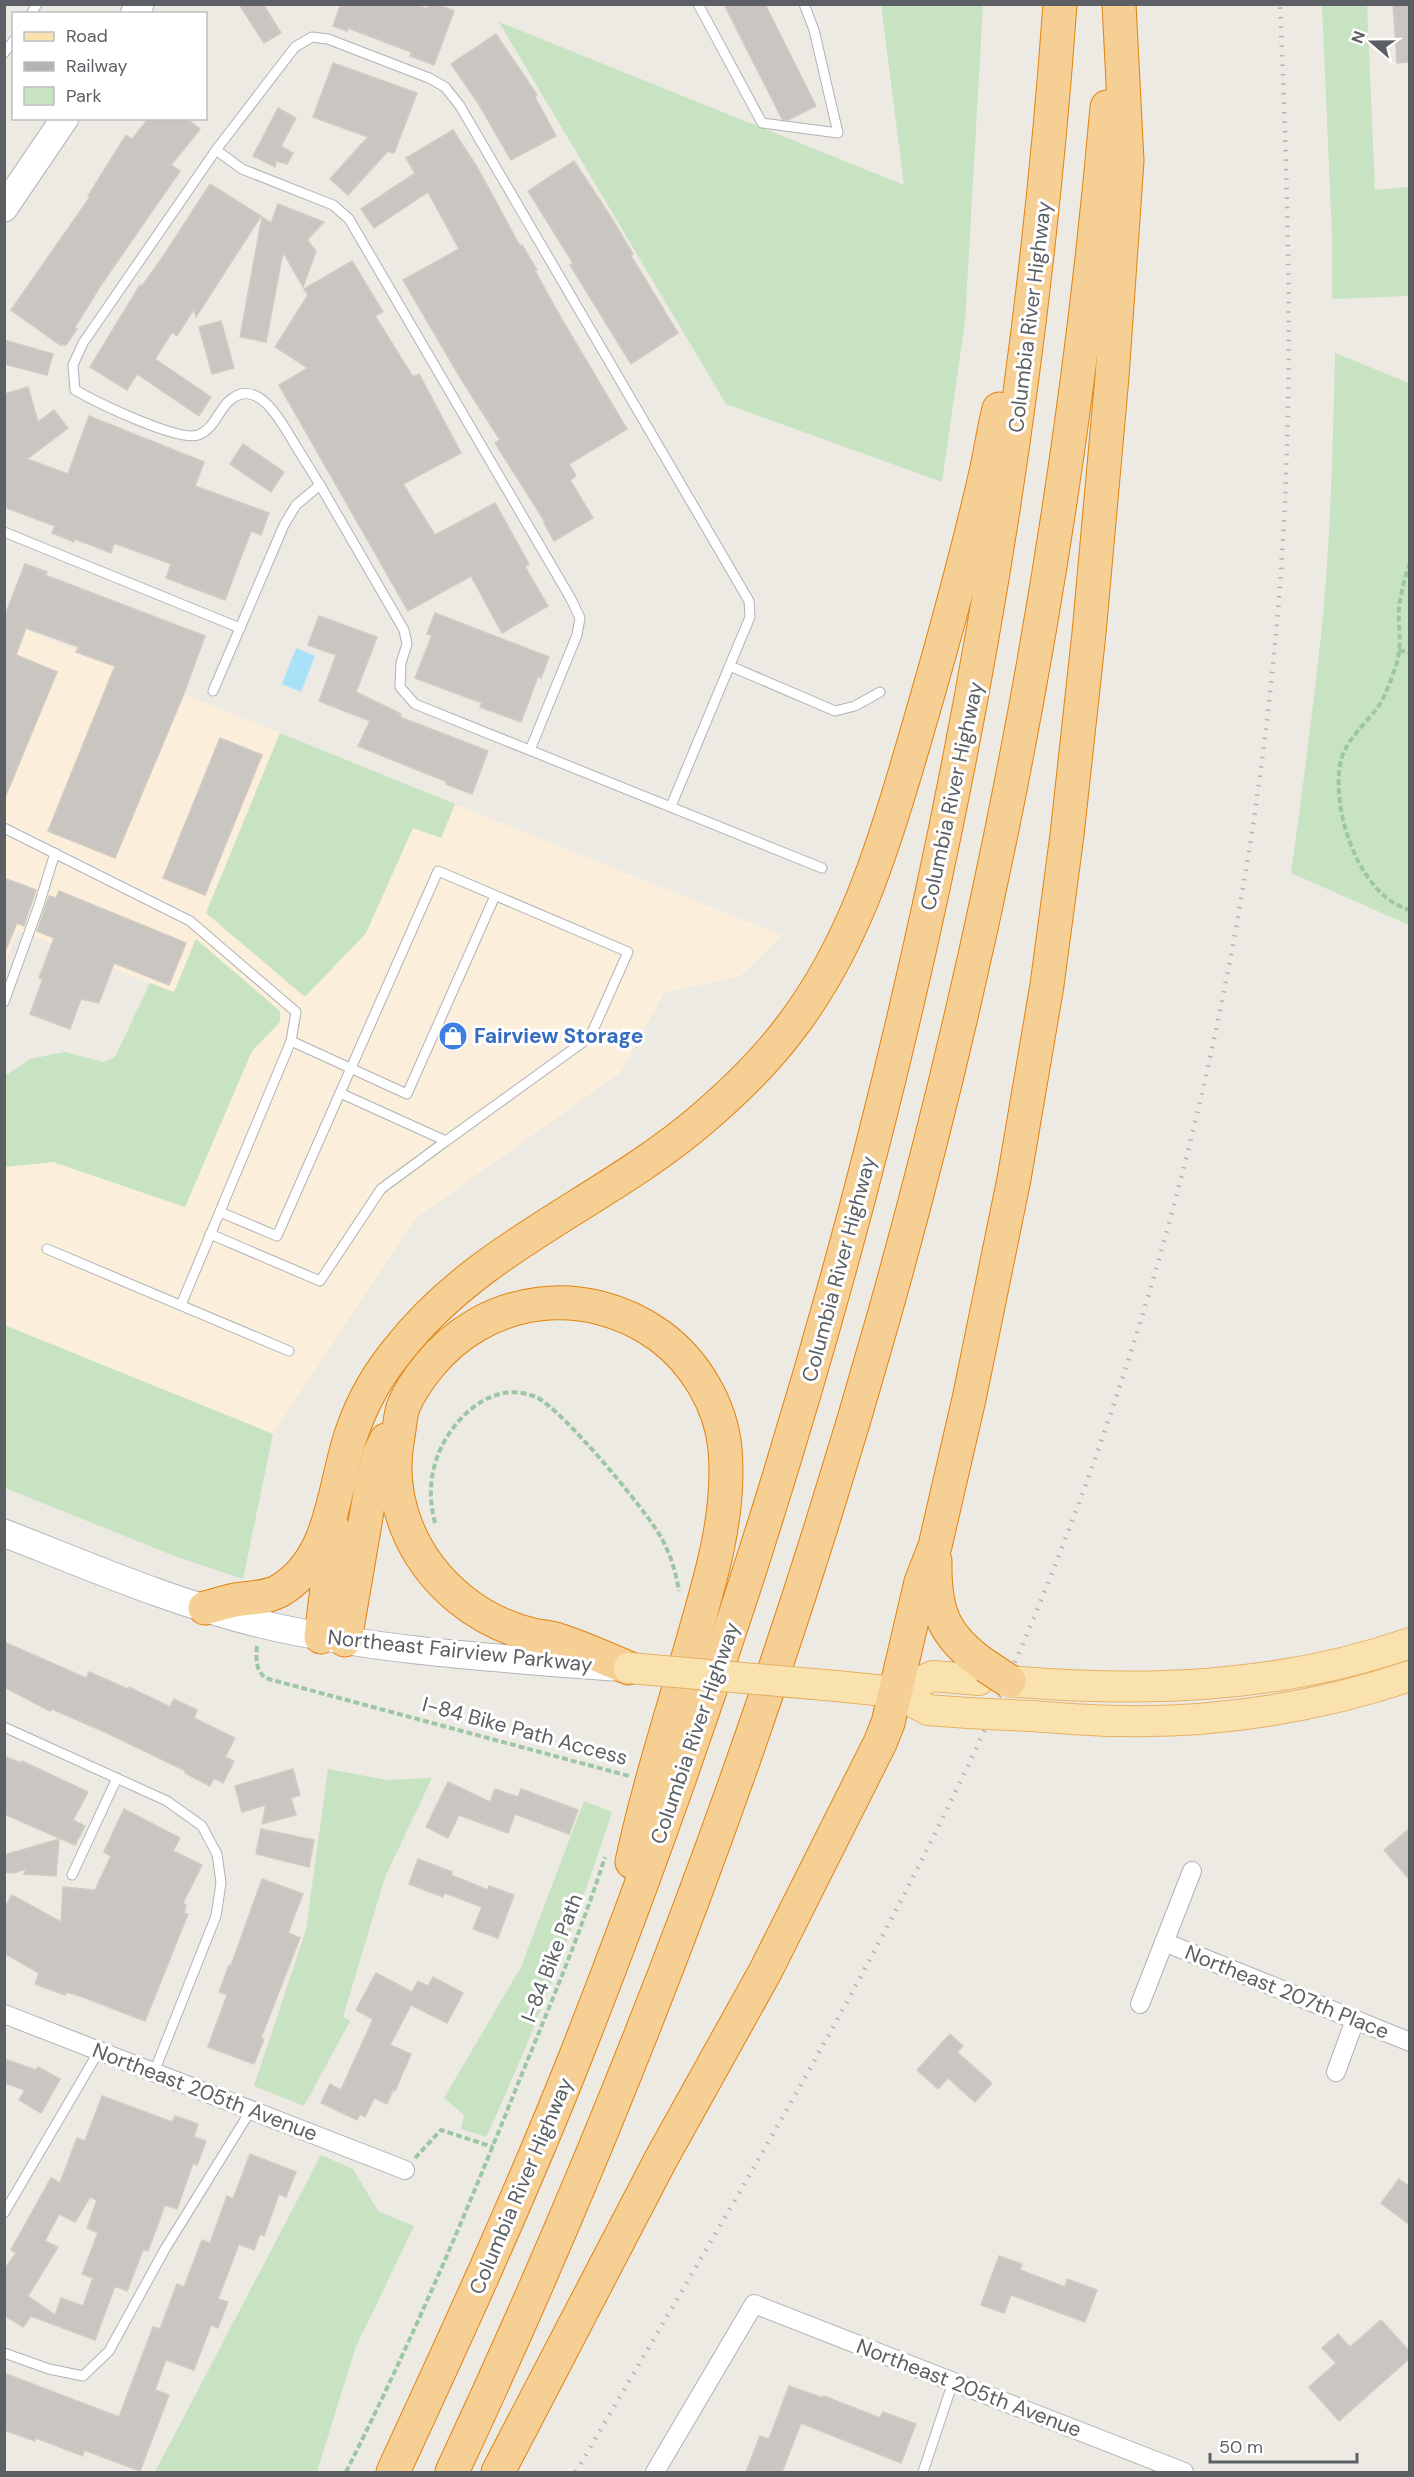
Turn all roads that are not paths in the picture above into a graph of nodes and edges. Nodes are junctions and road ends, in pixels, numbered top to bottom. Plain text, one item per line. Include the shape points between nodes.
1 (698, 4) edge
2 (804, 4) edge
3 (1060, 4) edge
4 (1117, 4) edge
5 (64, 120) edge
6 (216, 150) junction
7 (4, 208) edge
8 (1038, 259) junction
9 (320, 486) junction
10 (4, 532) edge
11 (240, 628) junction
12 (730, 666) junction
13 (213, 691) dead end
14 (880, 692) dead end
15 (530, 750) junction
16 (671, 806) junction
17 (4, 828) edge
18 (55, 853) junction
19 (822, 868) dead end
20 (495, 896) junction
21 (4, 1002) edge
22 (291, 1041) junction
23 (350, 1069) junction
24 (340, 1093) junction
25 (446, 1141) junction
26 (220, 1212) junction
27 (210, 1234) junction
28 (47, 1249) dead end
29 (181, 1305) junction
30 (289, 1351) dead end
31 (403, 1406) junction
32 (333, 1510) junction
33 (4, 1533) edge
34 (935, 1546) junction
35 (205, 1608) junction
36 (333, 1639) junction
37 (1410, 1643) edge
38 (629, 1668) junction
39 (991, 1676) junction
40 (1410, 1676) edge
41 (895, 1692) junction
42 (4, 1727) edge
43 (117, 1778) junction
44 (1192, 1872) dead end
45 (72, 1875) dead end
46 (1164, 1942) junction
47 (608, 1974) junction
48 (1140, 2004) dead end
49 (4, 2014) edge
50 (1355, 2020) junction
51 (1410, 2042) edge
52 (99, 2051) junction
53 (154, 2072) junction
54 (1336, 2072) dead end
55 (250, 2110) junction
56 (405, 2170) road end
57 (4, 2213) edge
58 (4, 2353) edge
59 (953, 2382) junction
60 (393, 2472) edge
61 (452, 2472) edge
62 (498, 2472) edge
63 (655, 2472) edge
64 (923, 2472) edge
65 (1184, 2472) edge

1 - 2 lane via 762,123 837,133 814,30
3 - 8 highway, Columbia River Highway
4 - 34 highway via 1127,160 1110,400 1067,835 1047,985 1014,1179
4 - 61 highway via 1092,266 1065,482 1044,605 979,939 893,1285 786,1640 664,1978 573,2205
5 - 7 main road
6 - 9 lane via 83,343 73,365 75,390 181,436 199,435 229,401 243,394 255,395 273,409
6 - 12 lane via 295,47 312,37 328,39 445,87 460,106 749,602 750,617
6 - 15 lane via 242,169 333,205 349,219 571,599 580,618 577,635
8 - 32 highway via 919,725 886,835 840,950 791,1028 741,1085 660,1151 495,1258 453,1291 418,1326 367,1398 348,1445
8 - 47 highway, Columbia River Highway via 1006,500 968,725 866,1172 813,1366 734,1624
9 - 11 lane via 296,506 284,525
9 - 15 lane via 404,630 407,644 400,687 415,704
10 - 11 lane
11 - 13 lane
12 - 14 lane via 835,711 855,706
12 - 16 lane
15 - 16 lane
16 - 19 lane
17 - 18 lane
18 - 21 lane
18 - 22 lane via 190,921 296,1012
20 - 23 lane via 407,1094
20 - 23 lane via 438,871
20 - 25 lane via 627,952 590,1036
22 - 23 lane
22 - 26 lane
23 - 24 lane
24 - 25 lane
24 - 26 lane via 278,1236
25 - 27 lane via 381,1190 320,1281
26 - 27 lane
27 - 29 lane
28 - 29 lane
29 - 30 lane
31 - 36 highway via 380,1453
31 - 38 highway via 395,1452 397,1502 408,1534 443,1584 485,1616 509,1628 558,1640
31 - 47 highway via 418,1379 456,1337 506,1311 568,1302 622,1314 672,1344 689,1362 717,1413 725,1447 719,1541 642,1816
32 - 35 highway via 309,1563 291,1583 274,1594
32 - 36 highway
33 - 35 main road, Northeast Fairview Parkway
34 - 39 highway via 937,1597 949,1632
34 - 41 highway via 921,1582
35 - 36 main road, Northeast Fairview Parkway
36 - 38 main road, Northeast Fairview Parkway
37 - 39 main road, Northeast Fairview Parkway via 1318,1669 1240,1682 1150,1687 1043,1684
38 - 41 main road, Northeast Fairview Parkway, bridge
39 - 41 main road, Northeast Fairview Parkway via 933,1676
40 - 41 main road, Northeast Fairview Parkway, bridge via 1325,1699 1211,1716 1123,1721 928,1710
41 - 62 highway via 880,1743 770,1962 661,2159
42 - 43 lane
43 - 45 lane
43 - 53 lane via 167,1801 202,1826 217,1854 221,1883 216,1916
44 - 46 street
46 - 48 street
46 - 50 street, Northeast 207th Place
47 - 60 highway, Columbia River Highway via 505,2225
49 - 52 street, Northeast 205th Avenue
50 - 51 street, Northeast 207th Place
50 - 54 street
52 - 53 street, Northeast 205th Avenue
52 - 57 lane
53 - 55 street, Northeast 205th Avenue
55 - 56 street, Northeast 205th Avenue
55 - 58 lane via 109,2350 83,2376
59 - 63 street, Northeast 205th Avenue via 754,2304
59 - 64 lane
59 - 65 street, Northeast 205th Avenue

